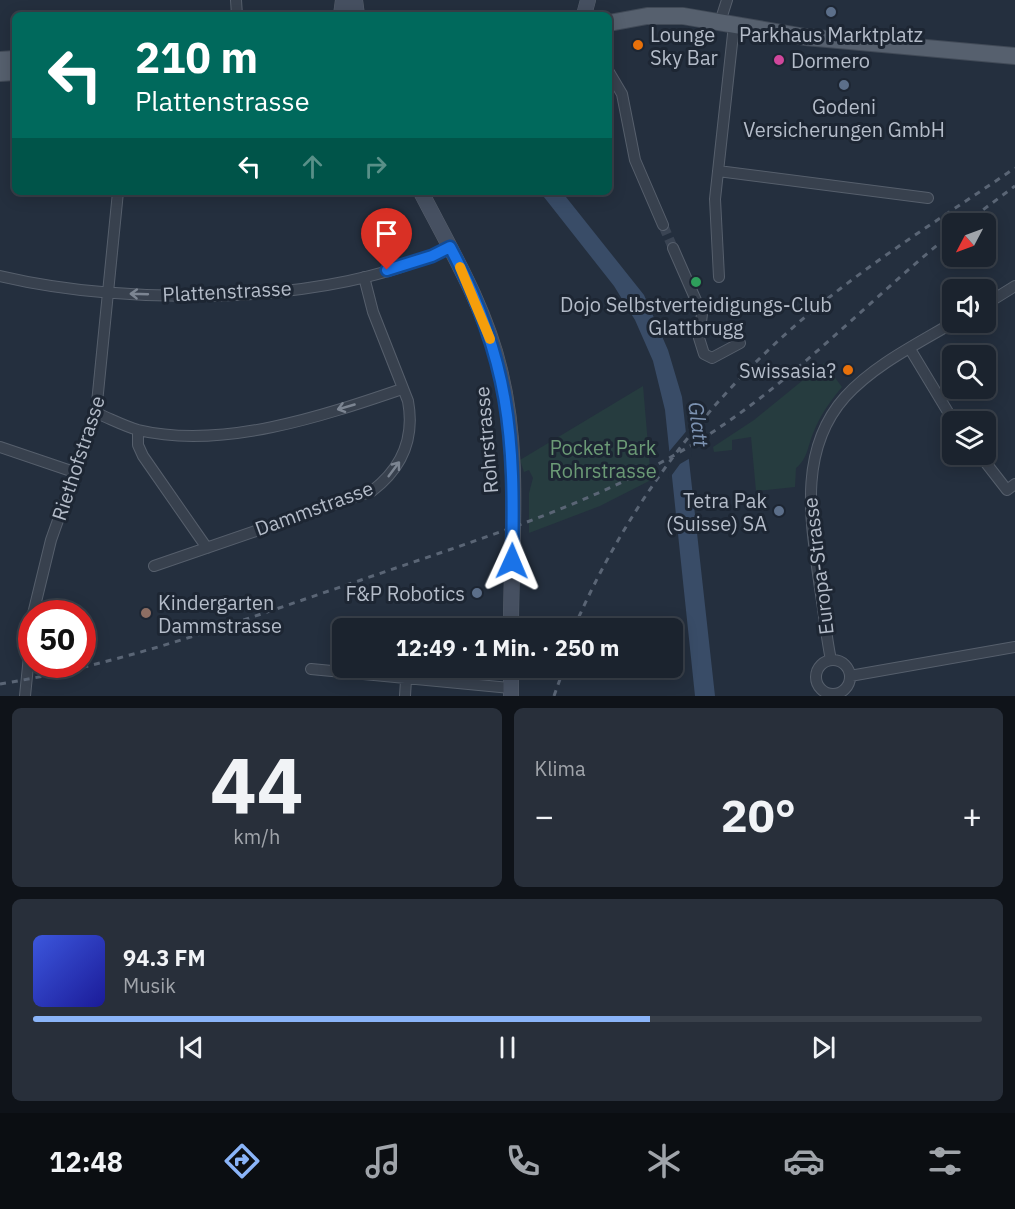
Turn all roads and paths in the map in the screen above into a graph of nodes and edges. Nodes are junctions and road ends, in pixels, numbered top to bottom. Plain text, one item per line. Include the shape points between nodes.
1 (727, 0) edge
2 (612, 23) edge
3 (727, 24) junction
4 (1015, 56) edge
5 (612, 77) edge
6 (718, 171) junction
7 (118, 195) edge
8 (423, 195) edge
9 (928, 198) dead end
10 (663, 225) tunnel mouth
11 (450, 247) junction
12 (674, 248) tunnel mouth
13 (0, 276) edge
14 (364, 277) junction
15 (719, 277) dead end
16 (1015, 286) edge
17 (107, 293) junction
18 (996, 298) edge
19 (942, 329) edge
20 (740, 343) dead end
21 (910, 349) junction
22 (402, 389) junction
23 (947, 411) edge
24 (96, 413) junction
25 (138, 430) junction
26 (0, 447) edge
27 (988, 465) edge
28 (74, 472) junction
29 (1015, 484) edge
30 (207, 548) junction
31 (154, 566) dead end
32 (36, 600) edge
33 (511, 618) edge
34 (1015, 647) edge
35 (831, 660) junction
36 (311, 669) dead end
37 (850, 676) junction
38 (27, 678) edge
39 (406, 680) junction
40 (511, 692) edge
41 (831, 695) edge
42 (25, 696) edge
43 (405, 696) edge

1 - 3 street
2 - 3 main road via 683,16
3 - 4 main road via 832,40
3 - 6 street
5 - 10 street via 622,94 635,160
6 - 9 street
6 - 15 street via 715,199
7 - 17 street, Riethofstrasse
8 - 11 main road, Rohrstrasse
11 - 14 street, Plattenstrasse
11 - 33 main road, Rohrstrasse via 485,323 500,370 510,423 514,471
12 - 20 street via 702,314 699,338 704,354 712,358
13 - 17 street, Plattenstrasse
14 -> 17 street, Plattenstrasse via 269,292 206,296
14 - 22 street, Dammstrasse
16 - 18 street
17 - 24 street, Riethofstrasse
19 - 21 street, Europa-Strasse
21 - 23 street
21 - 35 street, Europa-Strasse via 875,371 844,398 825,427 814,458 809,489 811,523
22 -> 25 street via 310,417 216,436
30 -> 22 street, Dammstrasse via 372,491 398,464 410,432 409,407
24 - 25 street
24 - 28 street, Riethofstrasse
25 - 30 street via 143,456
26 - 28 street
27 - 29 street via 1007,490
28 - 32 street, Riethofstrasse
30 - 31 street, Dammstrasse
34 - 37 street
35 - 37 street, Europa-Strasse via 841,662
35 - 41 street, Europa-Strasse via 821,665 816,680
36 - 39 street
37 - 41 street, Europa-Strasse via 845,689
38 - 42 street
39 - 40 street
39 - 43 street

